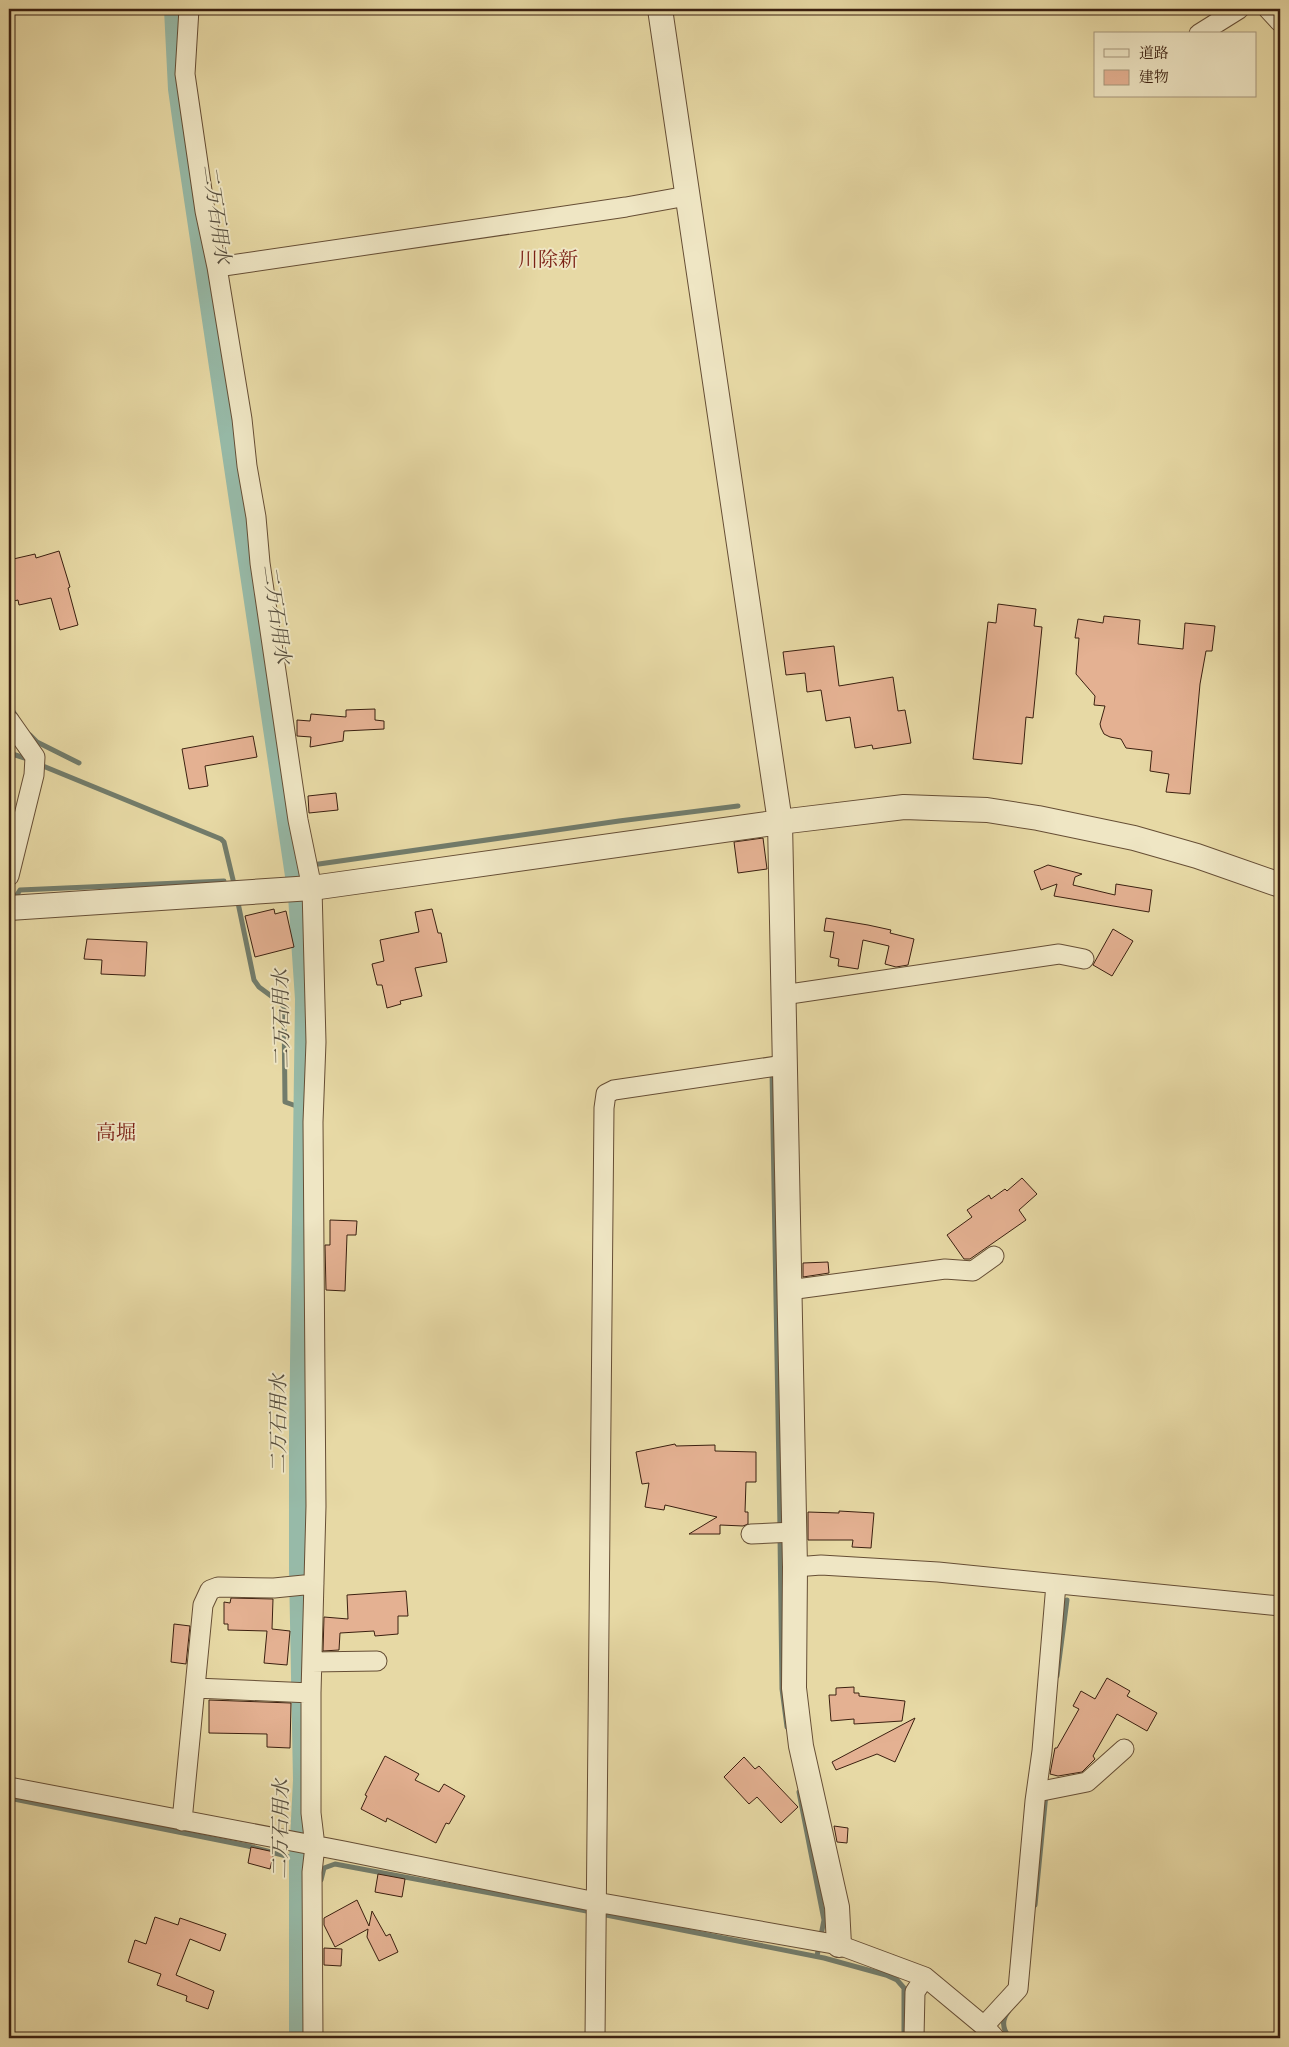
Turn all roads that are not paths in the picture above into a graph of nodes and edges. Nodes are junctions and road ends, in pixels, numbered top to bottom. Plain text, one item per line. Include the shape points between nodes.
1 (189, 9) edge
2 (660, 9) edge
3 (1240, 9) edge
4 (1268, 9) edge
5 (1280, 22) edge
6 (1203, 32) edge
7 (687, 196) junction
8 (217, 268) junction
9 (9, 720) edge
10 (780, 822) junction
11 (9, 876) edge
12 (1280, 885) edge
13 (312, 888) junction
14 (9, 908) edge
15 (1084, 959) dead end
16 (783, 995) junction
17 (784, 1065) junction
18 (994, 1256) dead end
19 (789, 1290) junction
20 (794, 1532) junction
21 (751, 1534) dead end
22 (795, 1567) junction
23 (314, 1584) junction
24 (1056, 1584) junction
25 (1280, 1606) edge
26 (377, 1661) dead end
27 (312, 1662) junction
28 (195, 1688) junction
29 (311, 1694) junction
30 (1124, 1749) dead end
31 (9, 1787) edge
32 (1037, 1792) junction
33 (182, 1821) junction
34 (315, 1846) junction
35 (596, 1902) junction
36 (839, 1945) junction
37 (925, 1977) junction
38 (989, 2032) edge
39 (312, 2038) edge
40 (595, 2038) edge
41 (914, 2038) edge

1 - 8 street via 185,74
2 - 7 street
3 - 6 street
4 - 5 street
7 - 8 street
7 - 10 street
8 - 13 street via 242,419 298,820
9 - 11 street via 35,756 34,775
10 - 12 street via 904,807 987,810 1134,838
10 - 13 street
10 - 16 street
13 - 14 street
13 - 23 street via 316,1042 313,1122
15 - 16 street via 1059,954
16 - 17 street
17 - 19 street
17 - 35 street via 614,1090 606,1094
18 - 19 street via 973,1271 945,1269
19 - 20 street
20 - 21 street
20 - 22 street
22 - 24 street via 821,1565 938,1572
22 - 36 street via 794,1688 801,1746 837,1907
23 - 27 street
23 - 28 street via 274,1588 218,1587 210,1590 203,1605
24 - 25 street
24 - 32 street
26 - 27 street
27 - 29 street
28 - 29 street
28 - 33 street
29 - 34 street via 311,1813
30 - 32 street via 1087,1782
31 - 33 street
32 - 38 street via 1018,1989
33 - 34 street
34 - 35 street
34 - 39 street via 312,1872
35 - 36 street
35 - 40 street
36 - 37 street
37 - 38 street
37 - 41 street via 915,1992

